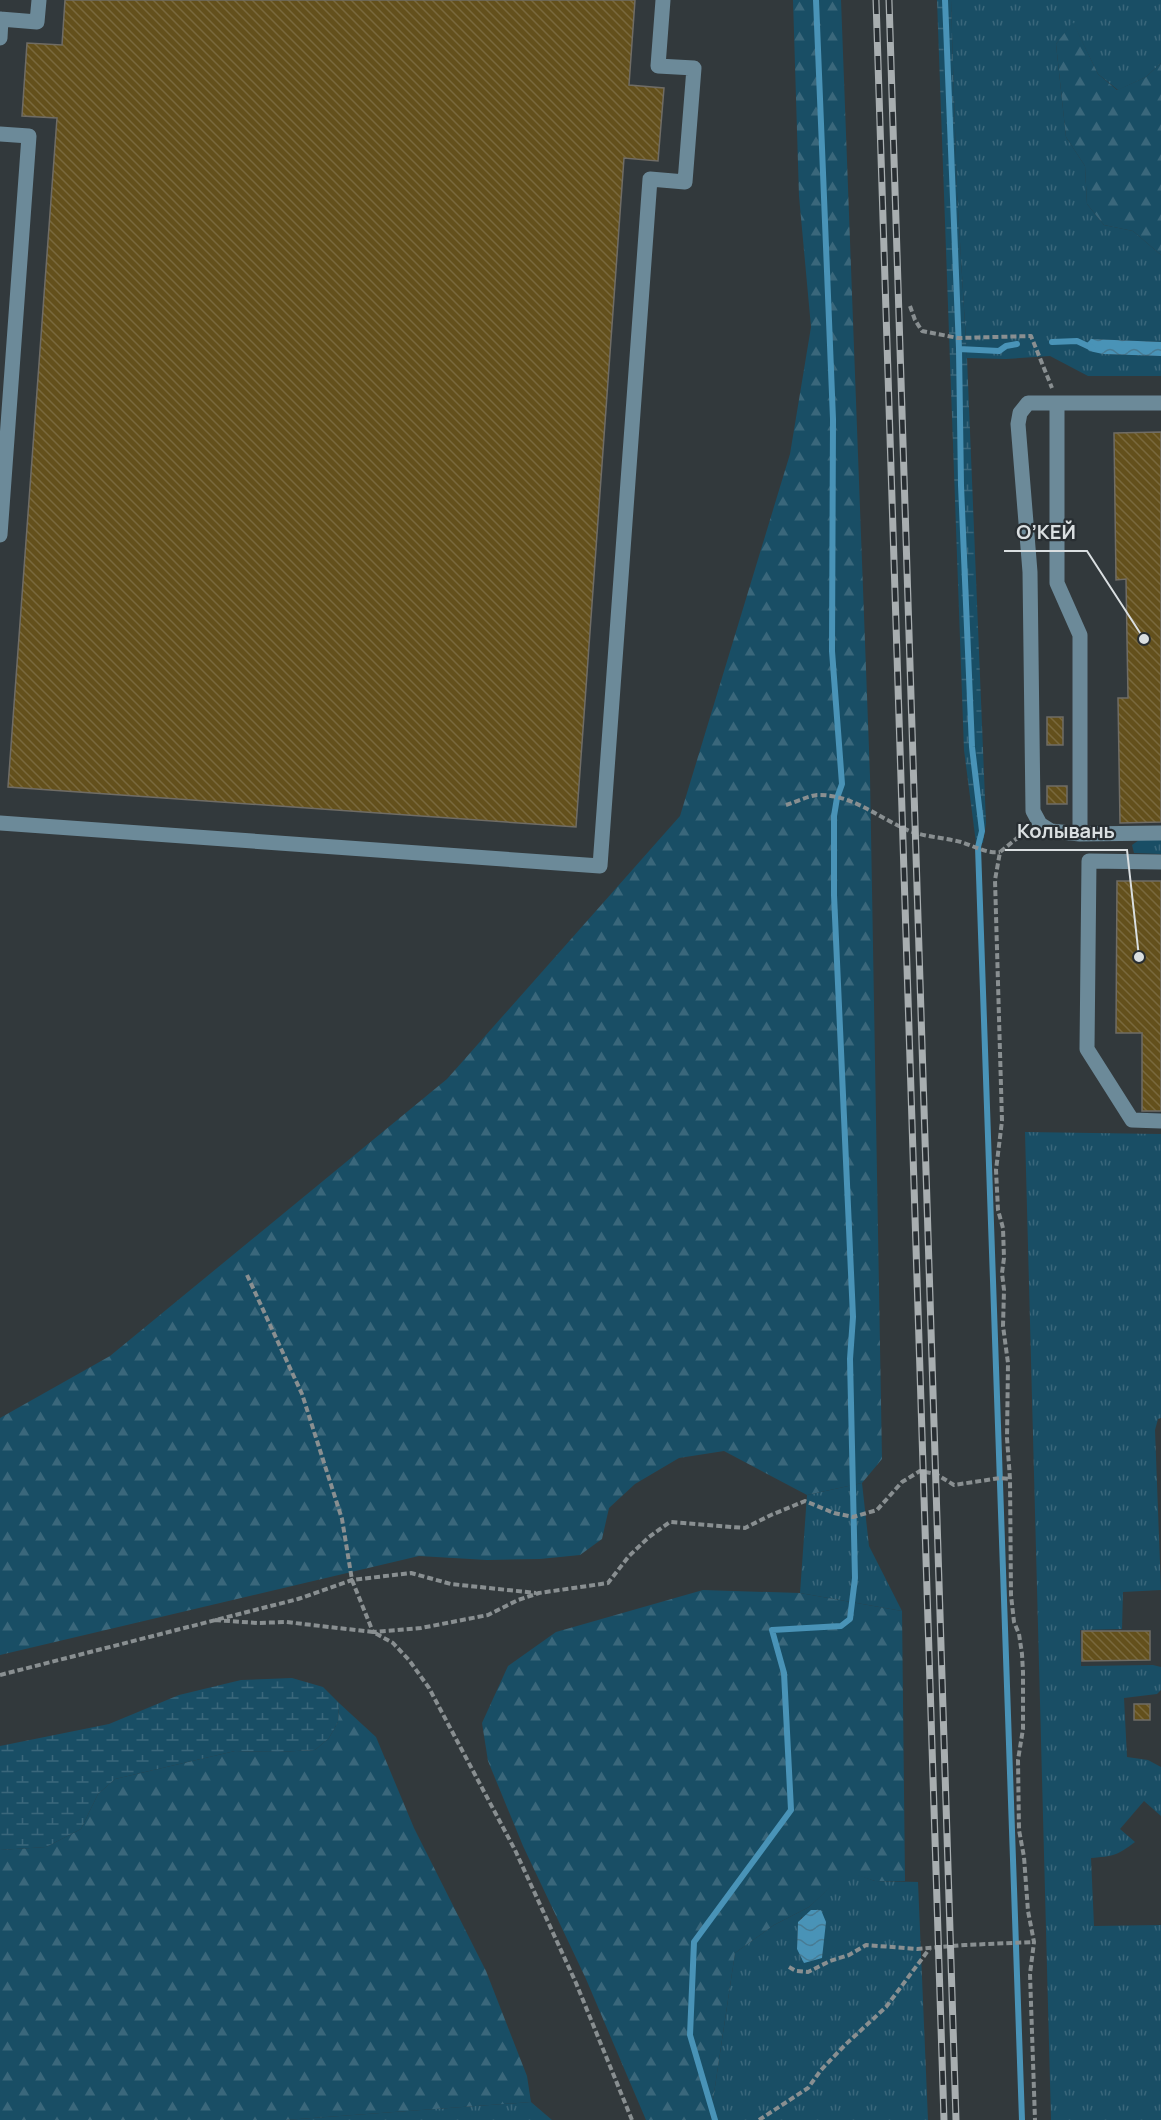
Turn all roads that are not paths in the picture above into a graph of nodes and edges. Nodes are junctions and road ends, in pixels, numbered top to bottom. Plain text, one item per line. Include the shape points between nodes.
1 (39, 0) edge
2 (663, 0) edge
3 (1, 19) edge
4 (0, 38) edge
5 (0, 134) edge
6 (5, 394) edge
7 (1057, 403) junction
8 (1161, 404) edge
9 (0, 535) edge
10 (0, 824) edge
11 (1161, 833) edge
12 (1080, 834) junction
13 (1161, 862) edge
14 (1161, 1120) edge

1 - 3 lane via 37,22
2 - 10 lane via 658,66 694,68 686,182 650,179 600,866
3 - 4 lane
5 - 6 lane via 29,136
6 - 9 lane
7 - 8 lane
7 - 12 lane via 1058,583 1080,635
7 - 12 lane via 1028,403 1018,424 1030,572 1033,811 1040,824 1051,831
11 - 12 lane
13 - 14 lane via 1089,861 1087,1049 1132,1120

